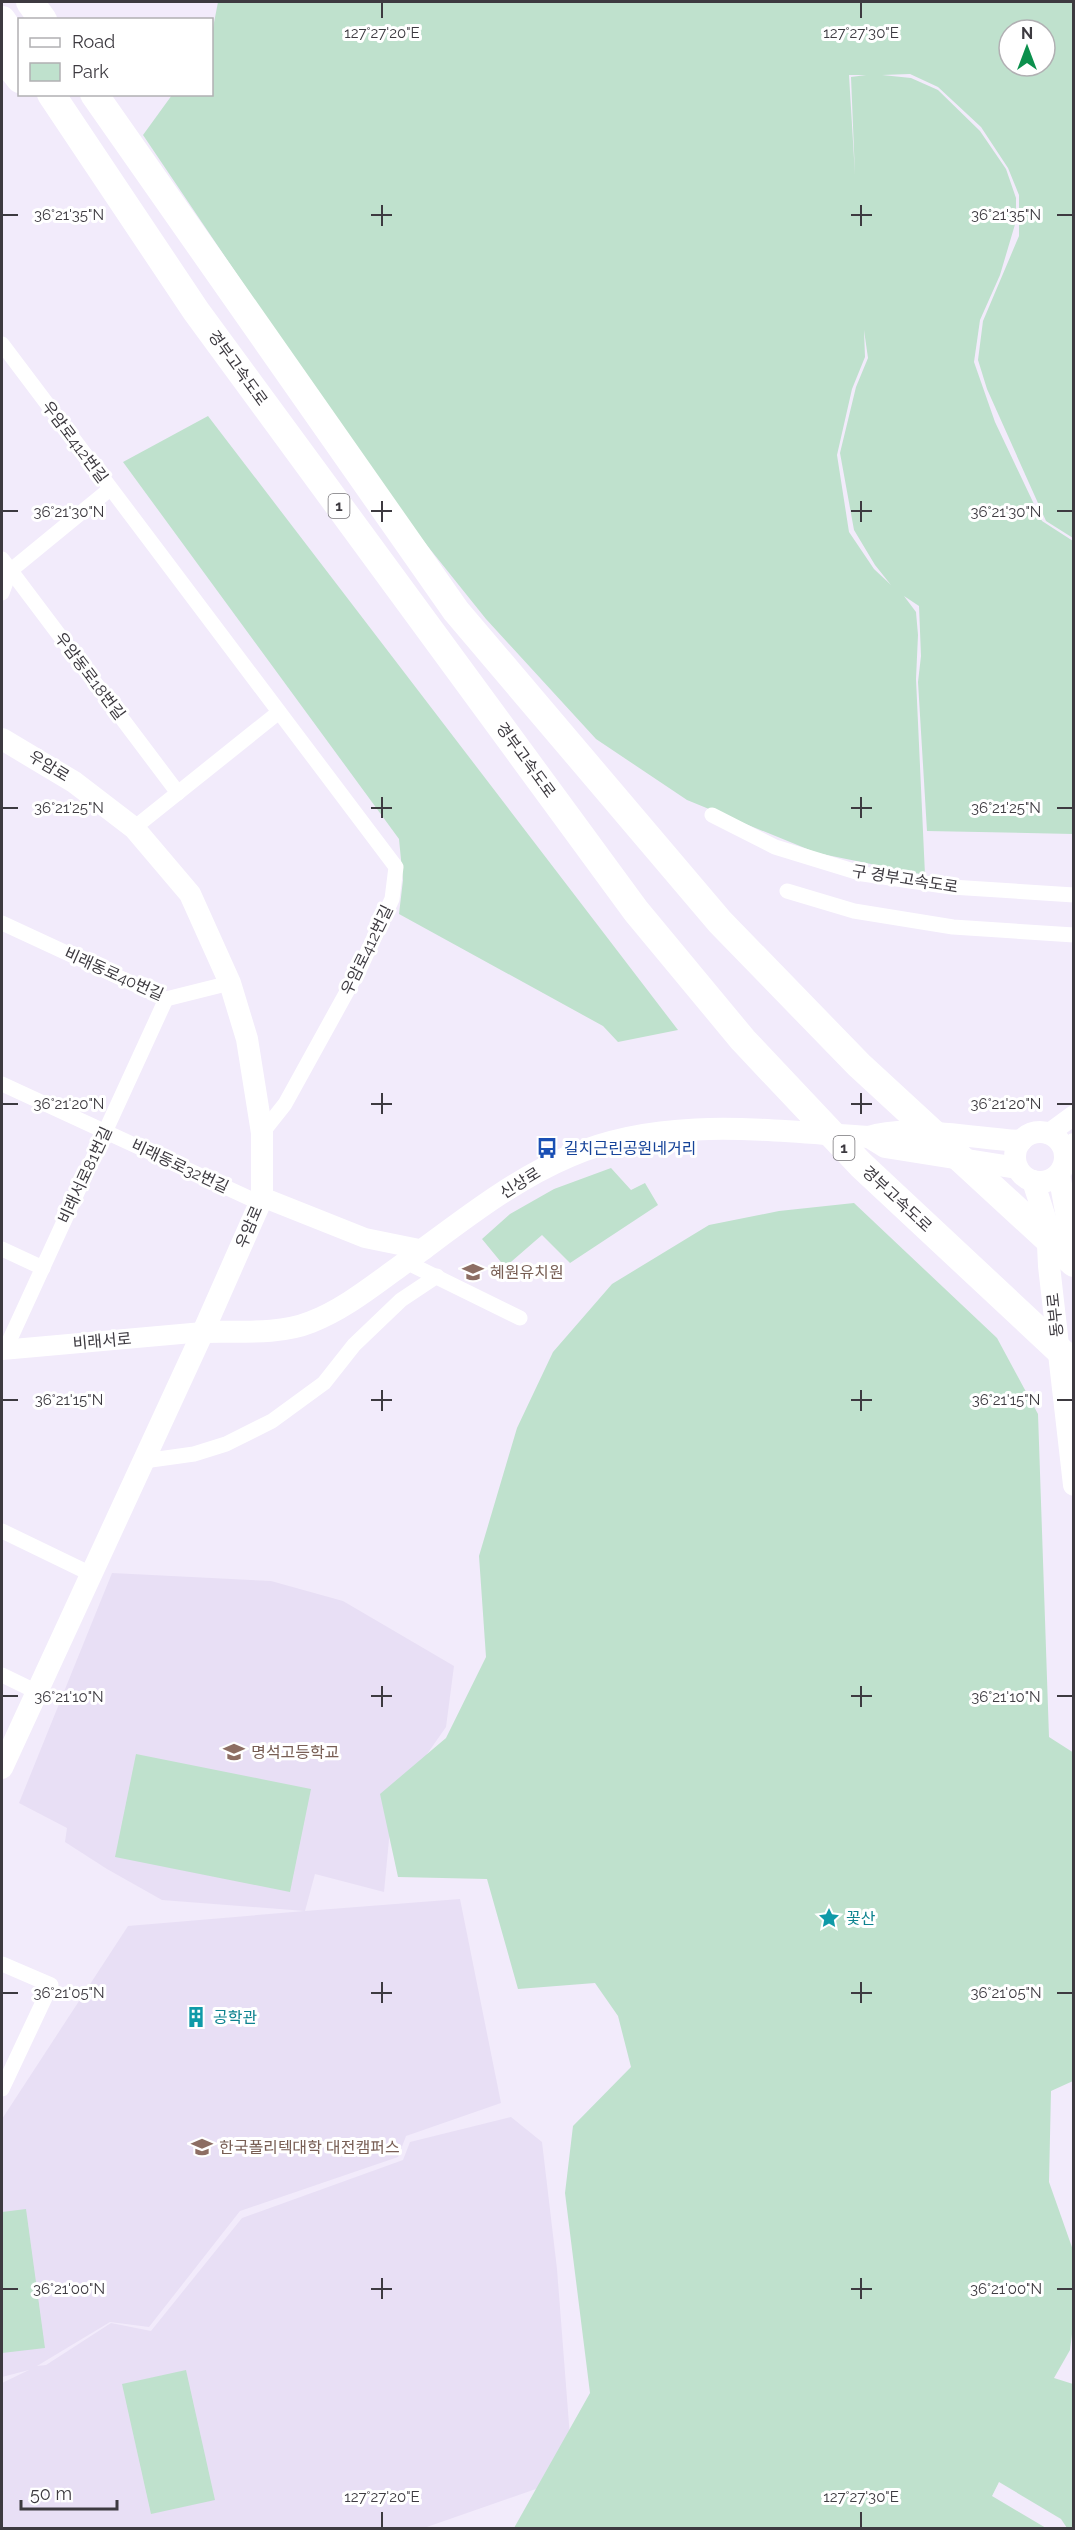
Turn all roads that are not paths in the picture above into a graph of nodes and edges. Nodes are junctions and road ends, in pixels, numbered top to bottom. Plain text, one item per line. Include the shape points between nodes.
1 (30, 2) edge
2 (42, 18) edge
3 (2, 20) edge
4 (18, 44) edge
5 (2, 56) edge
6 (18, 76) edge
7 (34, 96) edge
8 (52, 96) edge
9 (95, 96) edge
10 (140, 228) junction
11 (2, 344) edge
12 (110, 489) junction
13 (6, 565) edge
14 (2, 593) edge
15 (279, 712) junction
16 (2, 739) edge
17 (178, 793) junction
18 (712, 815) dead end
19 (134, 828) junction
20 (787, 891) dead end
21 (1074, 895) edge
22 (2, 923) edge
23 (1074, 935) edge
24 (230, 983) junction
25 (166, 999) junction
26 (2, 1084) edge
27 (1074, 1115) edge
28 (105, 1132) junction
29 (262, 1133) junction
30 (1048, 1134) junction
31 (869, 1137) junction
32 (1021, 1141) junction
33 (1066, 1157) edge
34 (1025, 1175) junction
35 (261, 1200) junction
36 (2, 1249) edge
37 (1074, 1255) edge
38 (415, 1256) junction
39 (1074, 1263) edge
40 (42, 1268) junction
41 (437, 1276) junction
42 (520, 1318) dead end
43 (204, 1332) junction
44 (3, 1350) edge
45 (1074, 1364) edge
46 (144, 1461) junction
47 (1074, 1485) edge
48 (2, 1531) edge
49 (91, 1574) junction
50 (2, 1675) edge
51 (37, 1692) junction
52 (2, 1768) edge
53 (2, 1964) edge
54 (2, 2089) edge

1 - 2 highway
3 - 4 highway
5 - 6 highway
7 - 10 highway
8 - 10 highway, 경부고속도로 / 1
9 - 39 highway, 1 via 456,611 720,922 859,1065
10 - 45 highway, 경부고속도로 / 1 via 196,311 636,911 743,1040 861,1165
11 - 12 street, 우암로412번길
12 - 13 street
12 - 15 street, 우암로412번길
13 - 14 street
13 - 17 street, 우암동로18번길
15 - 17 street
15 - 29 street, 우암로412번길 via 396,867 392,899 360,968 285,1104
16 - 19 main road, 우암로 via 74,782
17 - 19 street
18 - 21 street, 구 경부고속도로 via 775,847 863,874 951,887
19 - 24 main road, 우암로 via 190,894
20 - 23 street via 854,911 953,927
22 - 25 street, 비래동로40번길
24 - 25 street, 비래동로40번길
24 - 29 main road, 우암로 via 247,1040
25 - 28 street, 비래서로81번길
26 - 28 street, 비래동로32번길
27 - 30 street
28 - 35 street, 비래동로32번길
28 - 40 street, 비래서로81번길
29 - 35 main road, 우암로
30 - 32 main road via 1034,1133
30 - 33 main road via 1059,1141
31 - 32 main road via 885,1132 911,1132
31 - 34 main road via 885,1146
31 - 38 main road, 신상로 via 688,1128 625,1138 571,1155 529,1176
32 - 34 main road via 1015,1154
33 - 34 main road via 1047,1181
33 - 37 main road
34 - 47 main road, 동부로 via 1047,1224
35 - 38 street
35 - 43 main road, 우암로
36 - 40 street
38 - 41 street
38 - 43 main road, 신상로 via 351,1302 310,1323 280,1329
40 - 44 street, 비래서로81번길
41 - 42 street
41 - 46 street via 401,1300 354,1345 324,1383 272,1421 226,1444 194,1454
43 - 44 street, 비래서로
43 - 46 main road, 우암로
46 - 49 main road, 우암로
48 - 49 street
49 - 51 main road, 우암로
50 - 51 street
51 - 52 main road, 우암로
53 - 54 street via 51,1985

